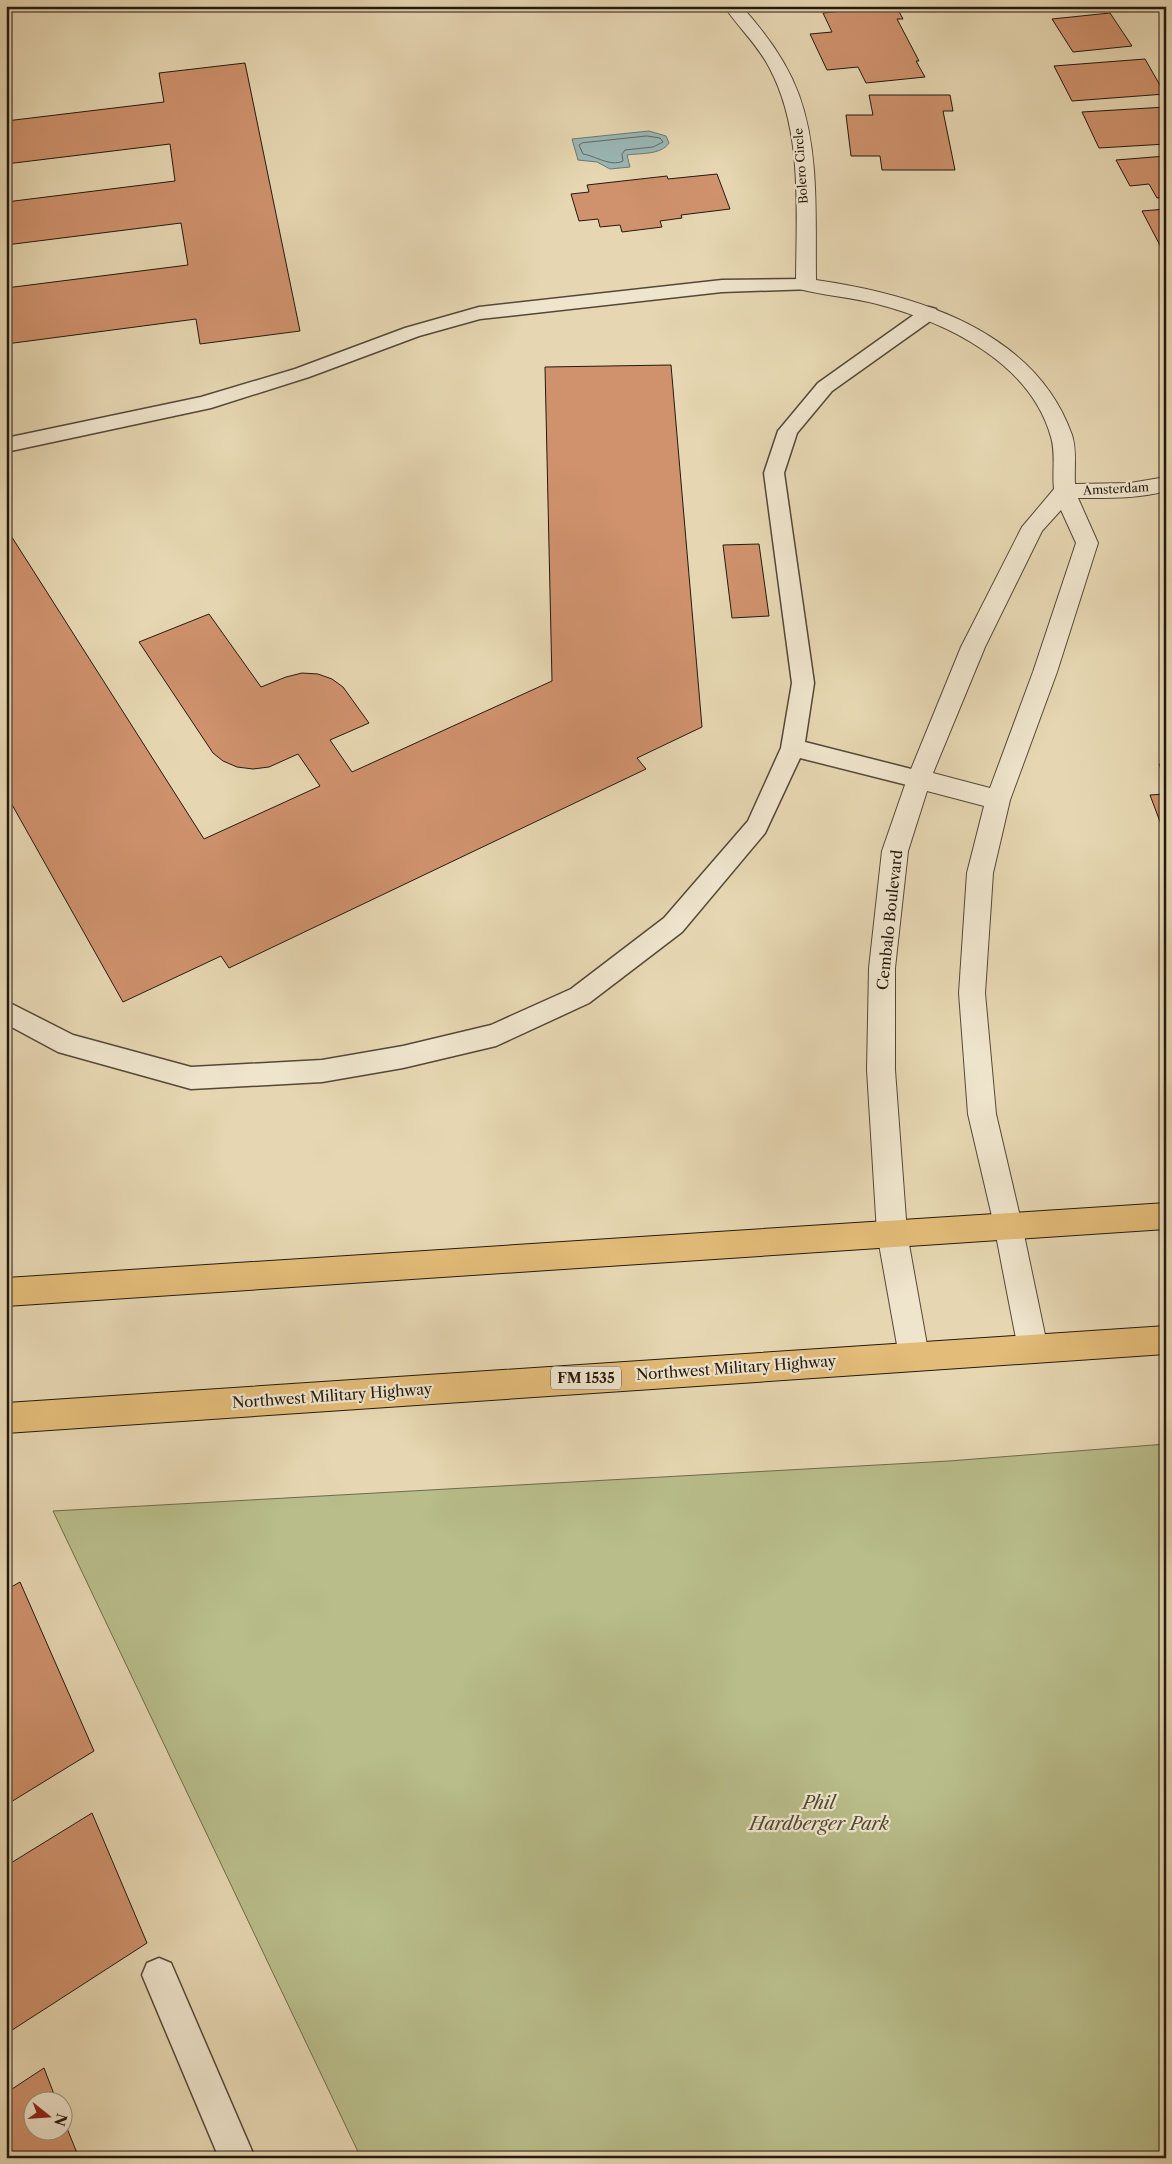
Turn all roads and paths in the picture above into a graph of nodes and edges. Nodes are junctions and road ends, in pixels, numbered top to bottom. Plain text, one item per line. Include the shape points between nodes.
1 (732, 6) edge
2 (806, 285) junction
3 (928, 313) junction
4 (6, 445) edge
5 (1166, 484) edge
6 (1065, 491) junction
7 (793, 748) junction
8 (919, 779) junction
9 (998, 800) junction
10 (6, 1012) edge
11 (1166, 1216) edge
12 (1008, 1225) junction
13 (892, 1233) junction
14 (6, 1292) edge
15 (1166, 1340) edge
16 (1033, 1349) junction
17 (914, 1356) junction
18 (6, 1418) edge
19 (159, 1975) dead end
20 (237, 2158) edge

1 - 2 street, Bolero Circle via 757,32 779,70 794,108 801,140
2 - 3 street via 846,289
2 - 4 lane via 722,286 479,313 412,332 302,373 204,403
3 - 6 street via 982,340 1016,365 1041,393 1063,441
3 - 7 lane via 825,387 788,431 774,473 803,683
5 - 6 street, Amsterdam via 1132,489
6 - 8 street, Cembalo Boulevard via 1033,528 973,647
6 - 9 street via 1087,543 1045,672
7 - 8 lane
7 - 10 lane via 757,826 673,925 580,996 496,1035 403,1057 322,1071 190,1078 67,1044
8 - 9 street
8 - 13 street, Cembalo Boulevard via 895,851 882,968 881,1070
9 - 12 street via 980,873 972,993 982,1114
11 - 12 main road
12 - 13 main road
12 - 16 street
13 - 14 main road
13 - 17 street, Cembalo Boulevard
15 - 16 main road, Northwest Military Highway / FM 1535
16 - 17 main road, Northwest Military Highway / FM 1535
17 - 18 main road, Northwest Military Highway / FM 1535
19 - 20 lane

